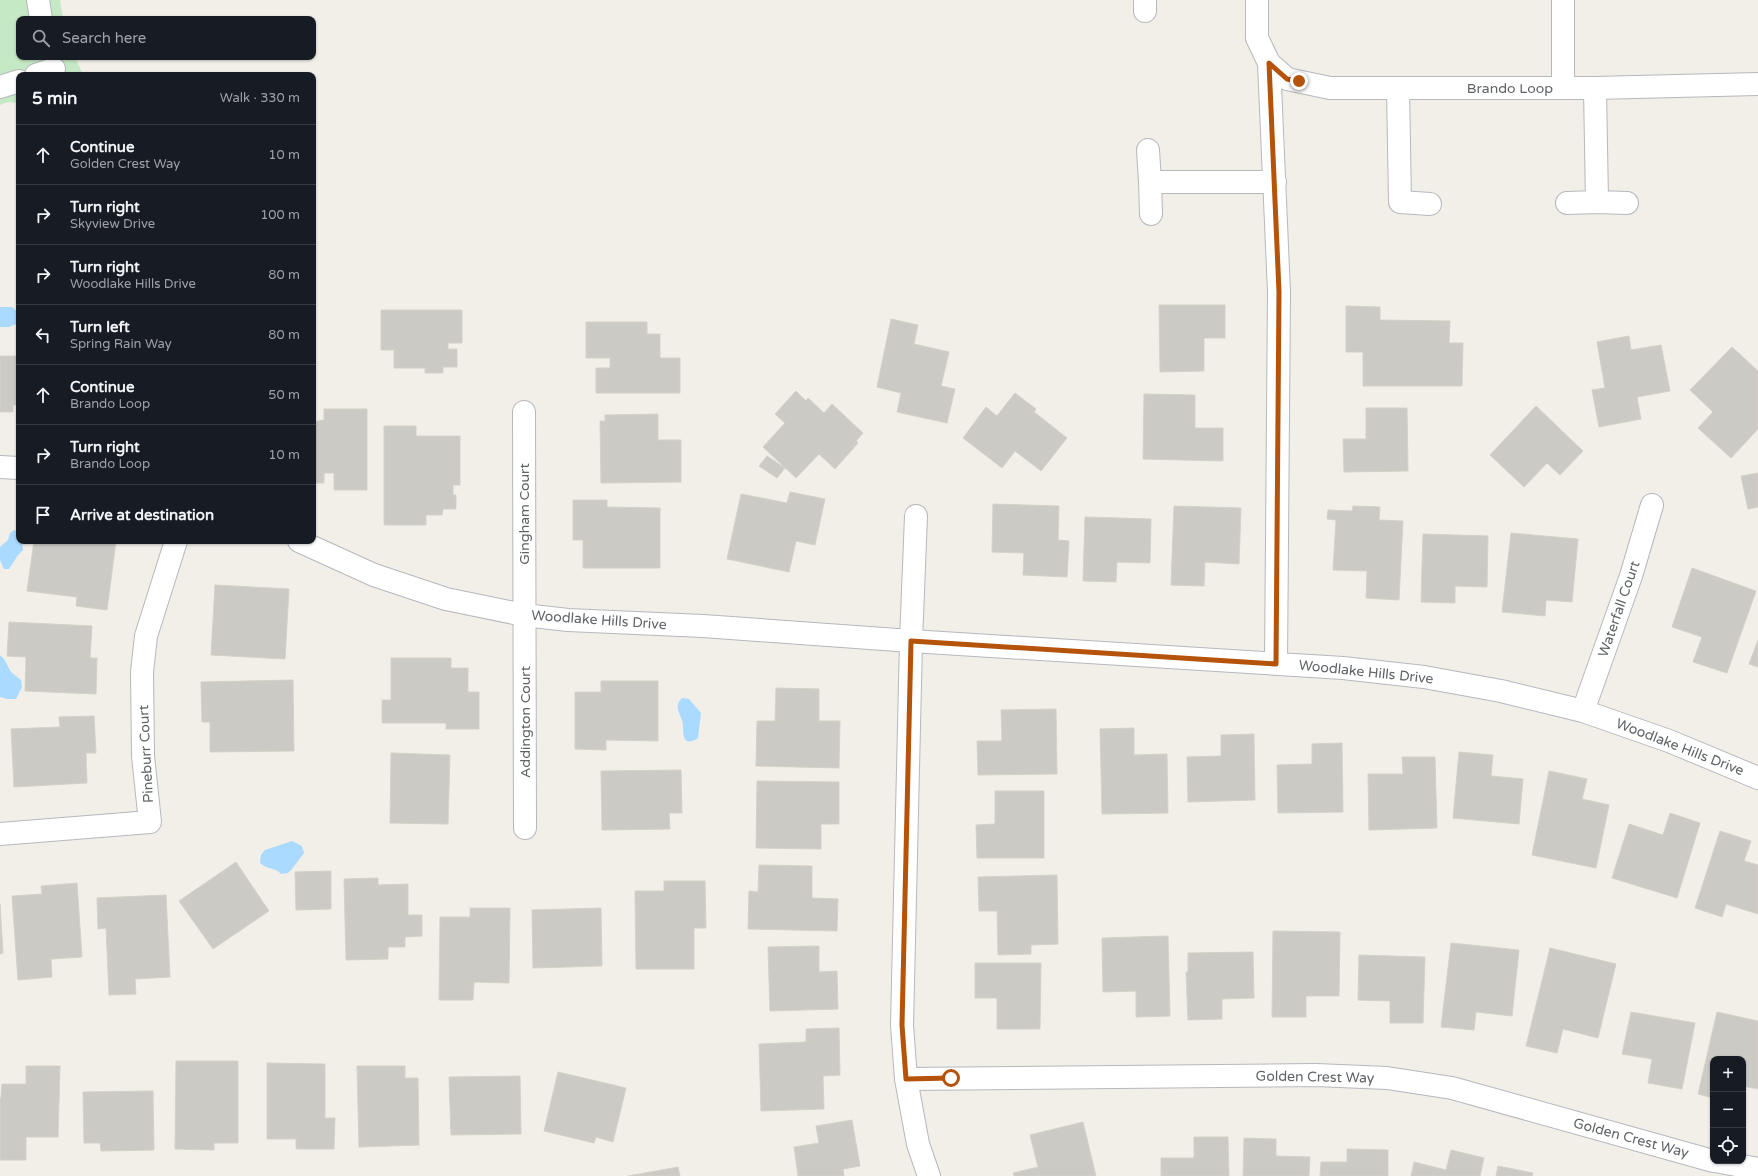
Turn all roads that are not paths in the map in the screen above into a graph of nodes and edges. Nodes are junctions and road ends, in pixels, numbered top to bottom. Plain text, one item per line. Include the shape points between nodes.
1 (38, 0) edge
2 (1257, 0) edge
3 (1563, 0) edge
4 (41, 16) edge
5 (1269, 63) junction
6 (16, 81) edge
7 (1758, 84) edge
8 (0, 87) edge
9 (1398, 88) junction
10 (1563, 88) junction
11 (1596, 88) junction
12 (1148, 150) dead end
13 (1150, 182) junction
14 (1275, 182) junction
15 (1597, 202) junction
16 (1567, 203) dead end
17 (1628, 203) dead end
18 (1430, 204) dead end
19 (1151, 214) dead end
20 (524, 412) dead end
21 (0, 467) edge
22 (16, 468) edge
23 (1652, 506) dead end
24 (916, 516) dead end
25 (175, 544) edge
26 (306, 544) edge
27 (524, 615) junction
28 (911, 641) junction
29 (1276, 664) junction
30 (1583, 711) junction
31 (1758, 778) edge
32 (525, 828) dead end
33 (0, 834) edge
34 (906, 1079) junction
35 (1710, 1160) edge
36 (1730, 1164) edge
37 (1758, 1169) edge
38 (929, 1176) edge

1 - 4 street
2 - 5 street, Brando Loop via 1257,38
3 - 10 street
5 - 9 street, Brando Loop via 1287,79 1330,88
5 - 14 street, Brando Loop
6 - 8 street
7 - 11 street, Brando Loop
9 - 10 street, Brando Loop
9 - 18 street via 1400,202
10 - 11 street, Brando Loop
11 - 15 street
12 - 13 street
13 - 14 street
13 - 19 street
14 - 29 street, Brando Loop via 1279,292
15 - 16 street
15 - 17 street
20 - 27 street, Gingham Court
21 - 22 street
23 - 30 street, Waterfall Court via 1631,576
24 - 28 street
25 - 33 street, Pineburr Court via 146,636 142,672 143,756 150,822
26 - 27 street, Woodlake Hills Drive via 374,575 446,598
27 - 28 street, Woodlake Hills Drive via 568,620 703,626
27 - 32 street, Addington Court
28 - 29 street, Woodlake Hills Drive
28 - 34 street via 902,1025
29 - 30 street, Woodlake Hills Drive via 1424,677 1500,691
30 - 31 street, Woodlake Hills Drive via 1669,741
34 - 35 street, Golden Crest Way via 1316,1075 1388,1078 1452,1088
34 - 38 street via 918,1144
36 - 37 street, Golden Crest Way

